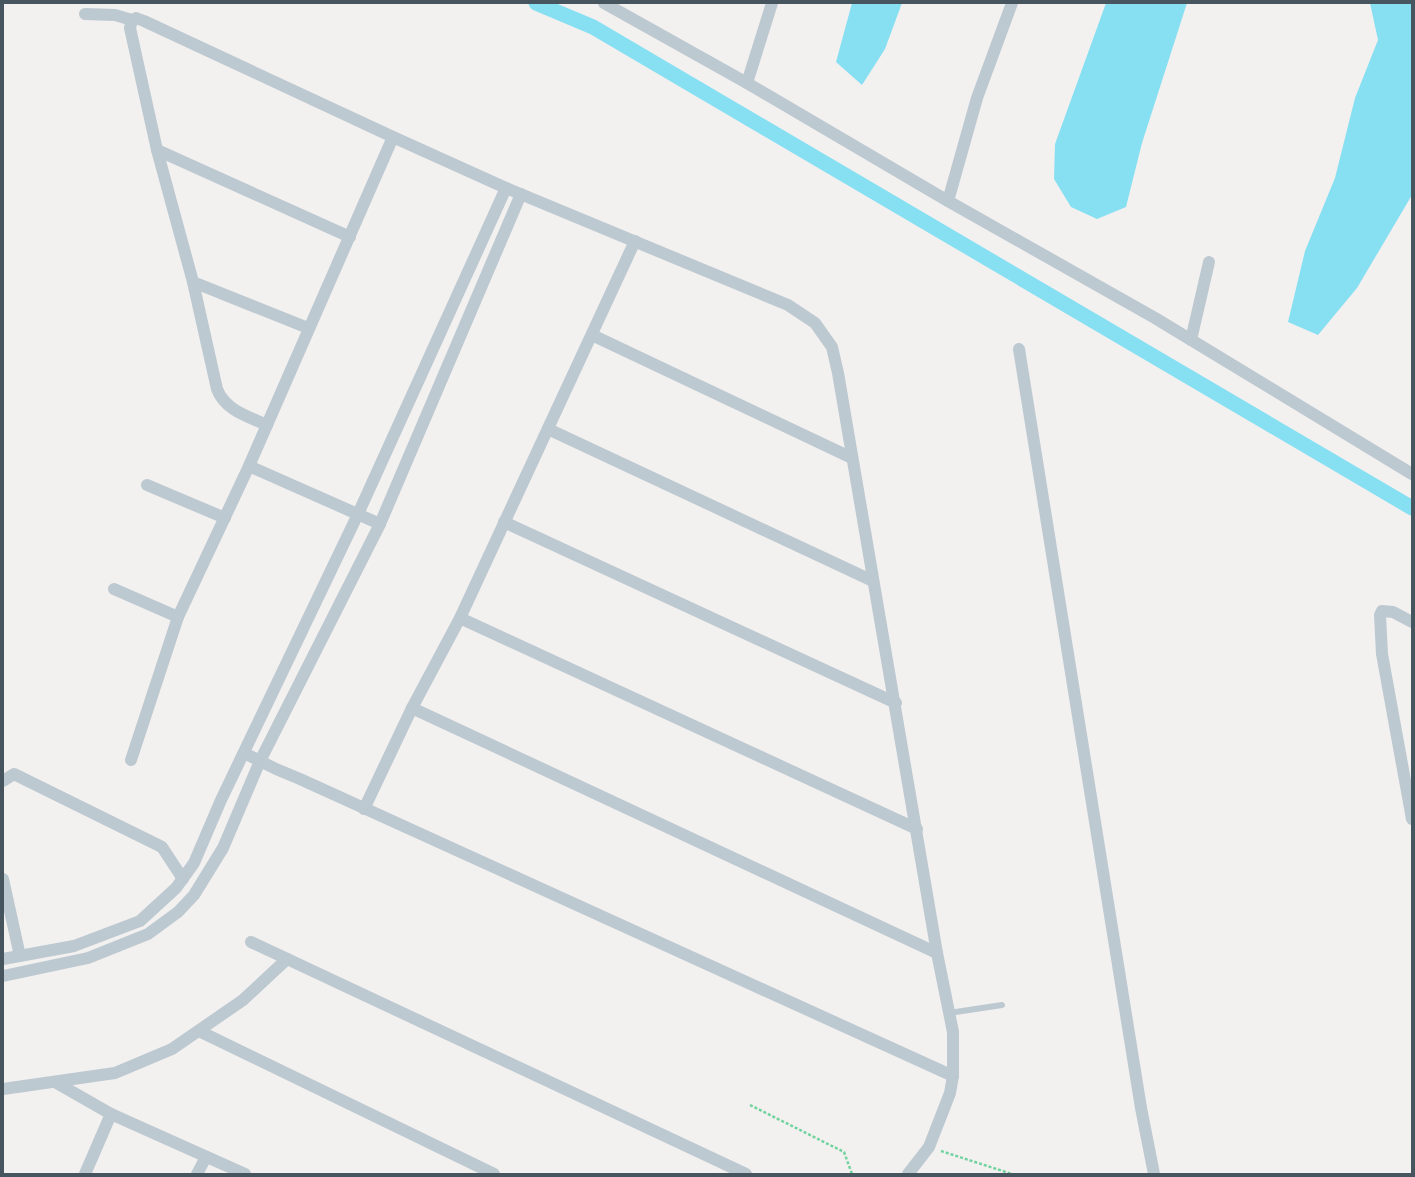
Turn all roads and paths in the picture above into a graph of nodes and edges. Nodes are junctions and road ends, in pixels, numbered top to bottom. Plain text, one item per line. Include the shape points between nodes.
1 (604, 3) edge
2 (772, 3) edge
3 (1012, 3) edge
4 (85, 14) dead end
5 (132, 20) junction
6 (747, 83) junction
7 (393, 137) junction
8 (157, 150) junction
9 (506, 188) junction
10 (522, 194) junction
11 (948, 201) junction
12 (350, 237) junction
13 (635, 240) junction
14 (1209, 262) dead end
15 (193, 282) junction
16 (308, 328) junction
17 (592, 335) junction
18 (1192, 340) junction
19 (1019, 349) dead end
20 (267, 425) junction
21 (548, 429) junction
22 (852, 458) junction
23 (249, 466) junction
24 (1412, 474) edge
25 (147, 485) dead end
26 (358, 514) junction
27 (225, 518) junction
28 (504, 522) junction
29 (380, 524) junction
30 (873, 581) junction
31 (114, 589) dead end
32 (178, 617) junction
33 (460, 618) junction
34 (1412, 622) edge
35 (896, 703) junction
36 (412, 708) junction
37 (244, 753) junction
38 (131, 760) dead end
39 (260, 761) junction
40 (3, 781) edge
41 (364, 809) junction
42 (1412, 819) edge
43 (917, 829) junction
44 (3, 879) edge
45 (183, 879) junction
46 (251, 942) dead end
47 (937, 953) junction
48 (20, 956) junction
49 (3, 959) edge
50 (287, 959) junction
51 (3, 976) edge
52 (1002, 1005) dead end
53 (949, 1013) junction
54 (199, 1031) junction
55 (953, 1076) junction
56 (55, 1082) junction
57 (4, 1092) edge
58 (750, 1105) dead end
59 (111, 1114) junction
60 (929, 1147) junction
61 (206, 1157) junction
62 (85, 1174) edge
63 (197, 1174) edge
64 (245, 1174) edge
65 (494, 1174) edge
66 (746, 1174) edge
67 (852, 1174) edge
68 (908, 1174) edge
69 (1012, 1174) edge
70 (1154, 1174) edge

1 - 6 street
2 - 6 street
3 - 11 street via 977,98
4 - 5 street via 115,15
5 - 7 street via 136,18 144,21
5 - 8 street via 130,28
6 - 11 street
7 - 9 street
7 - 12 street
8 - 12 street
8 - 15 street
9 - 10 street
9 - 26 street
10 - 13 street
10 - 29 street
11 - 18 street
12 - 16 street
13 - 17 street
13 - 22 street via 788,305 815,323 832,347
14 - 18 street
15 - 16 street
15 - 20 street via 221,399 230,408
16 - 20 street
17 - 21 street
17 - 22 street
18 - 24 street
19 - 70 street
20 - 23 street
21 - 28 street
21 - 30 street
22 - 30 street
23 - 26 street
23 - 27 street
25 - 27 street
26 - 29 street
26 - 37 street
27 - 32 street
28 - 33 street
28 - 35 street
29 - 39 street
30 - 35 street
31 - 32 street
32 - 38 street
33 - 36 street
33 - 43 street
34 - 42 street via 1393,612 1382,611 1380,615 1382,654
35 - 43 street
36 - 41 street
36 - 47 street
37 - 39 street
37 - 45 street via 194,863
39 - 41 street
39 - 51 street via 223,848 194,894 178,912 148,934 88,958
40 - 45 street via 14,774 162,847
41 - 55 street
43 - 47 street
44 - 48 street
45 - 48 street via 140,921 74,946
46 - 50 street
47 - 53 street
48 - 49 street
50 - 54 street via 243,1000
50 - 66 street
52 - 53 lane
53 - 55 street via 953,1032
54 - 56 street via 172,1049 115,1073
54 - 65 street
55 - 60 street via 950,1093
56 - 57 street
56 - 59 street
58 - 67 path via 844,1152
59 - 61 street
59 - 62 street
60 - 68 street
60 - 69 path
61 - 63 street
61 - 64 street

